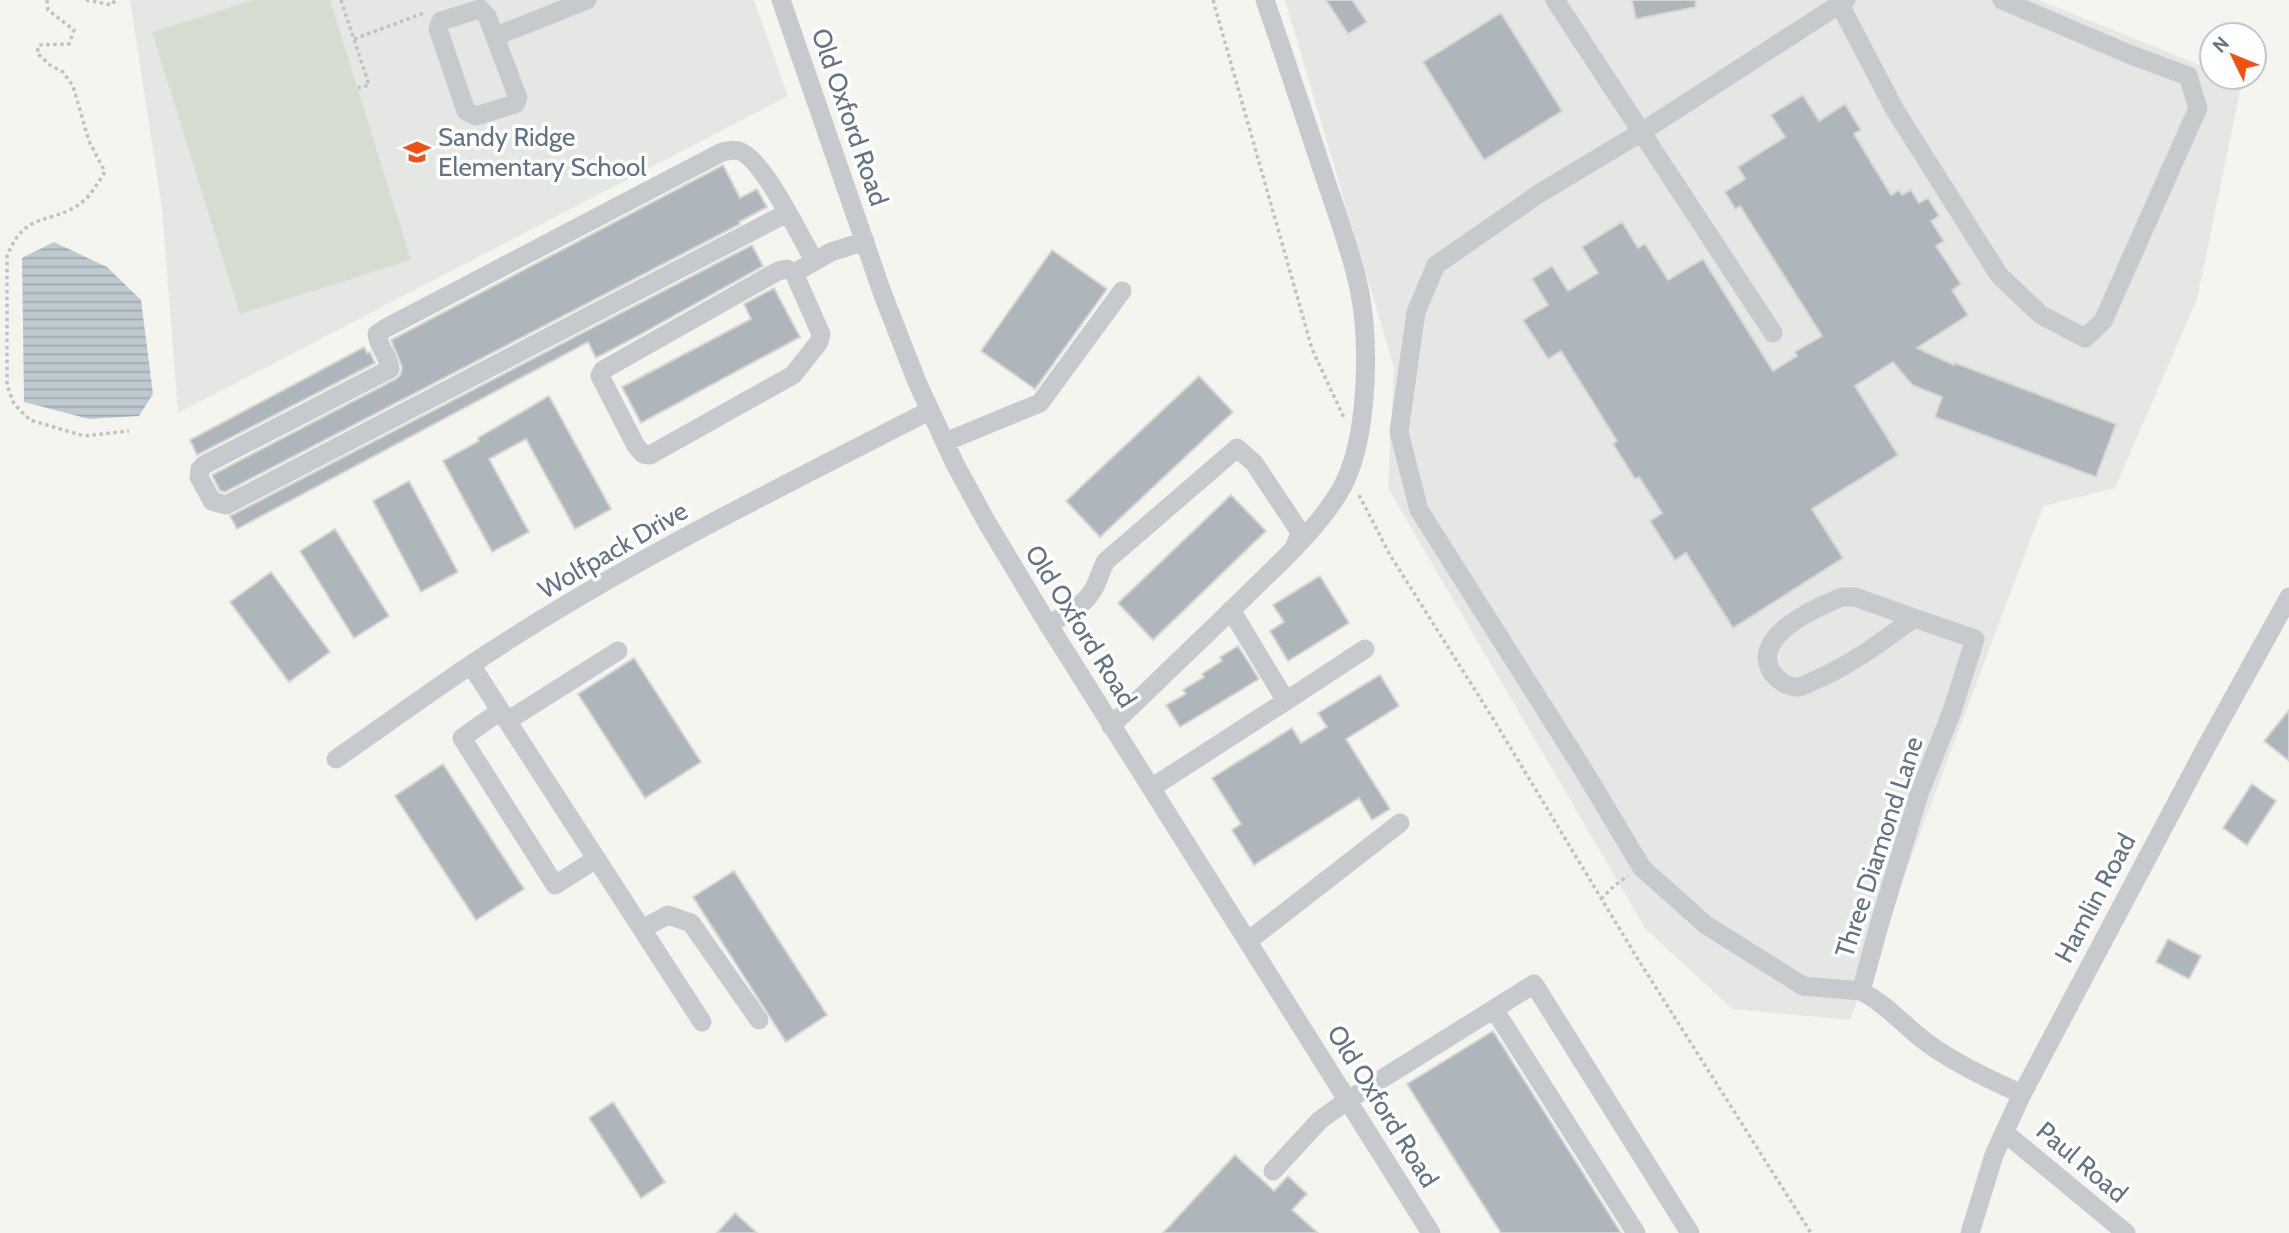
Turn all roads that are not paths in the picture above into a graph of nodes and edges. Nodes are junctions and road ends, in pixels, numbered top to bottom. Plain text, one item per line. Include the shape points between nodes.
1 (587, 0) edge
2 (781, 0) edge
3 (1265, 0) edge
4 (1556, 0) edge
5 (2002, 0) edge
6 (1842, 2) edge
7 (553, 7) edge
8 (496, 36) junction
9 (1640, 133) junction
10 (787, 213) junction
11 (865, 241) junction
12 (814, 260) junction
13 (794, 273) junction
14 (1122, 291) dead end
15 (1773, 333) dead end
16 (929, 411) junction
17 (945, 442) junction
18 (1294, 549) junction
19 (2289, 597) edge
20 (1231, 610) junction
21 (1914, 618) junction
22 (1048, 625) junction
23 (1365, 649) dead end
24 (618, 651) dead end
25 (471, 665) junction
26 (1286, 701) junction
27 (503, 716) junction
28 (1111, 726) junction
29 (336, 759) dead end
30 (1151, 788) junction
31 (1400, 823) dead end
32 (596, 859) junction
33 (642, 929) junction
34 (1248, 941) junction
35 (1861, 991) junction
36 (1494, 1009) junction
37 (759, 1020) dead end
38 (702, 1022) dead end
39 (2022, 1094) junction
40 (1348, 1100) junction
41 (2004, 1132) junction
42 (1273, 1171) dead end
43 (1431, 1233) edge
44 (1636, 1233) edge
45 (1690, 1233) edge
46 (1970, 1233) edge
47 (2126, 1233) edge

1 - 7 street
2 - 11 street, Old Oxford Road
3 - 18 street via 1344,234 1359,288 1364,334 1364,396 1359,439 1348,474 1333,503
4 - 9 street
5 - 6 street via 2188,76 2198,108 2103,321 2085,338 2041,315 1999,275 1895,110
6 - 9 street
7 - 8 street
8 - 8 street via 518,98 515,104 476,116 466,111 438,29 441,21 480,9
9 - 15 street
9 - 35 street via 1540,193 1437,265 1416,312 1399,432 1419,510 1642,868 1706,925 1804,986
10 - 10 street via 752,159 738,150 722,152 386,328 377,334 390,369 204,465 199,477 212,500 226,505
10 - 12 street
11 - 12 street
11 - 16 street, Old Oxford Road
12 - 13 street
13 - 13 street via 821,334 808,358 793,375 650,455 643,454 600,376 603,370 778,271
14 - 17 street via 1040,403
16 - 17 street, Old Oxford Road
16 - 25 street, Wolfpack Drive via 655,554
17 - 22 street, Old Oxford Road
18 - 20 street
18 - 22 street via 1300,532 1254,463 1237,447 1106,561 1093,592
19 - 39 street, Hamlin Road
20 - 26 street
20 - 28 street
21 - 21 street, Three Diamond Lane via 1855,597 1842,597 1795,620 1778,635 1770,649 1769,666 1775,677 1799,687 1839,671
21 - 35 street, Three Diamond Lane via 1975,639 1919,794
22 - 28 street, Old Oxford Road
23 - 26 street
24 - 27 street
25 - 27 street
25 - 29 street, Wolfpack Drive
26 - 30 street
27 - 32 street
27 - 32 street via 462,738 555,885
28 - 30 street, Old Oxford Road
30 - 34 street, Old Oxford Road
31 - 34 street
32 - 33 street
33 - 37 street via 668,915 691,923
33 - 38 street
34 - 40 street, Old Oxford Road
35 - 39 street, Three Diamond Lane via 1882,1002 1954,1062
36 - 40 street
36 - 44 street
36 - 45 street via 1534,984
39 - 41 street, Hamlin Road
40 - 42 street via 1320,1120
40 - 43 street, Old Oxford Road
41 - 46 street, Hamlin Road
41 - 47 street, Paul Road

